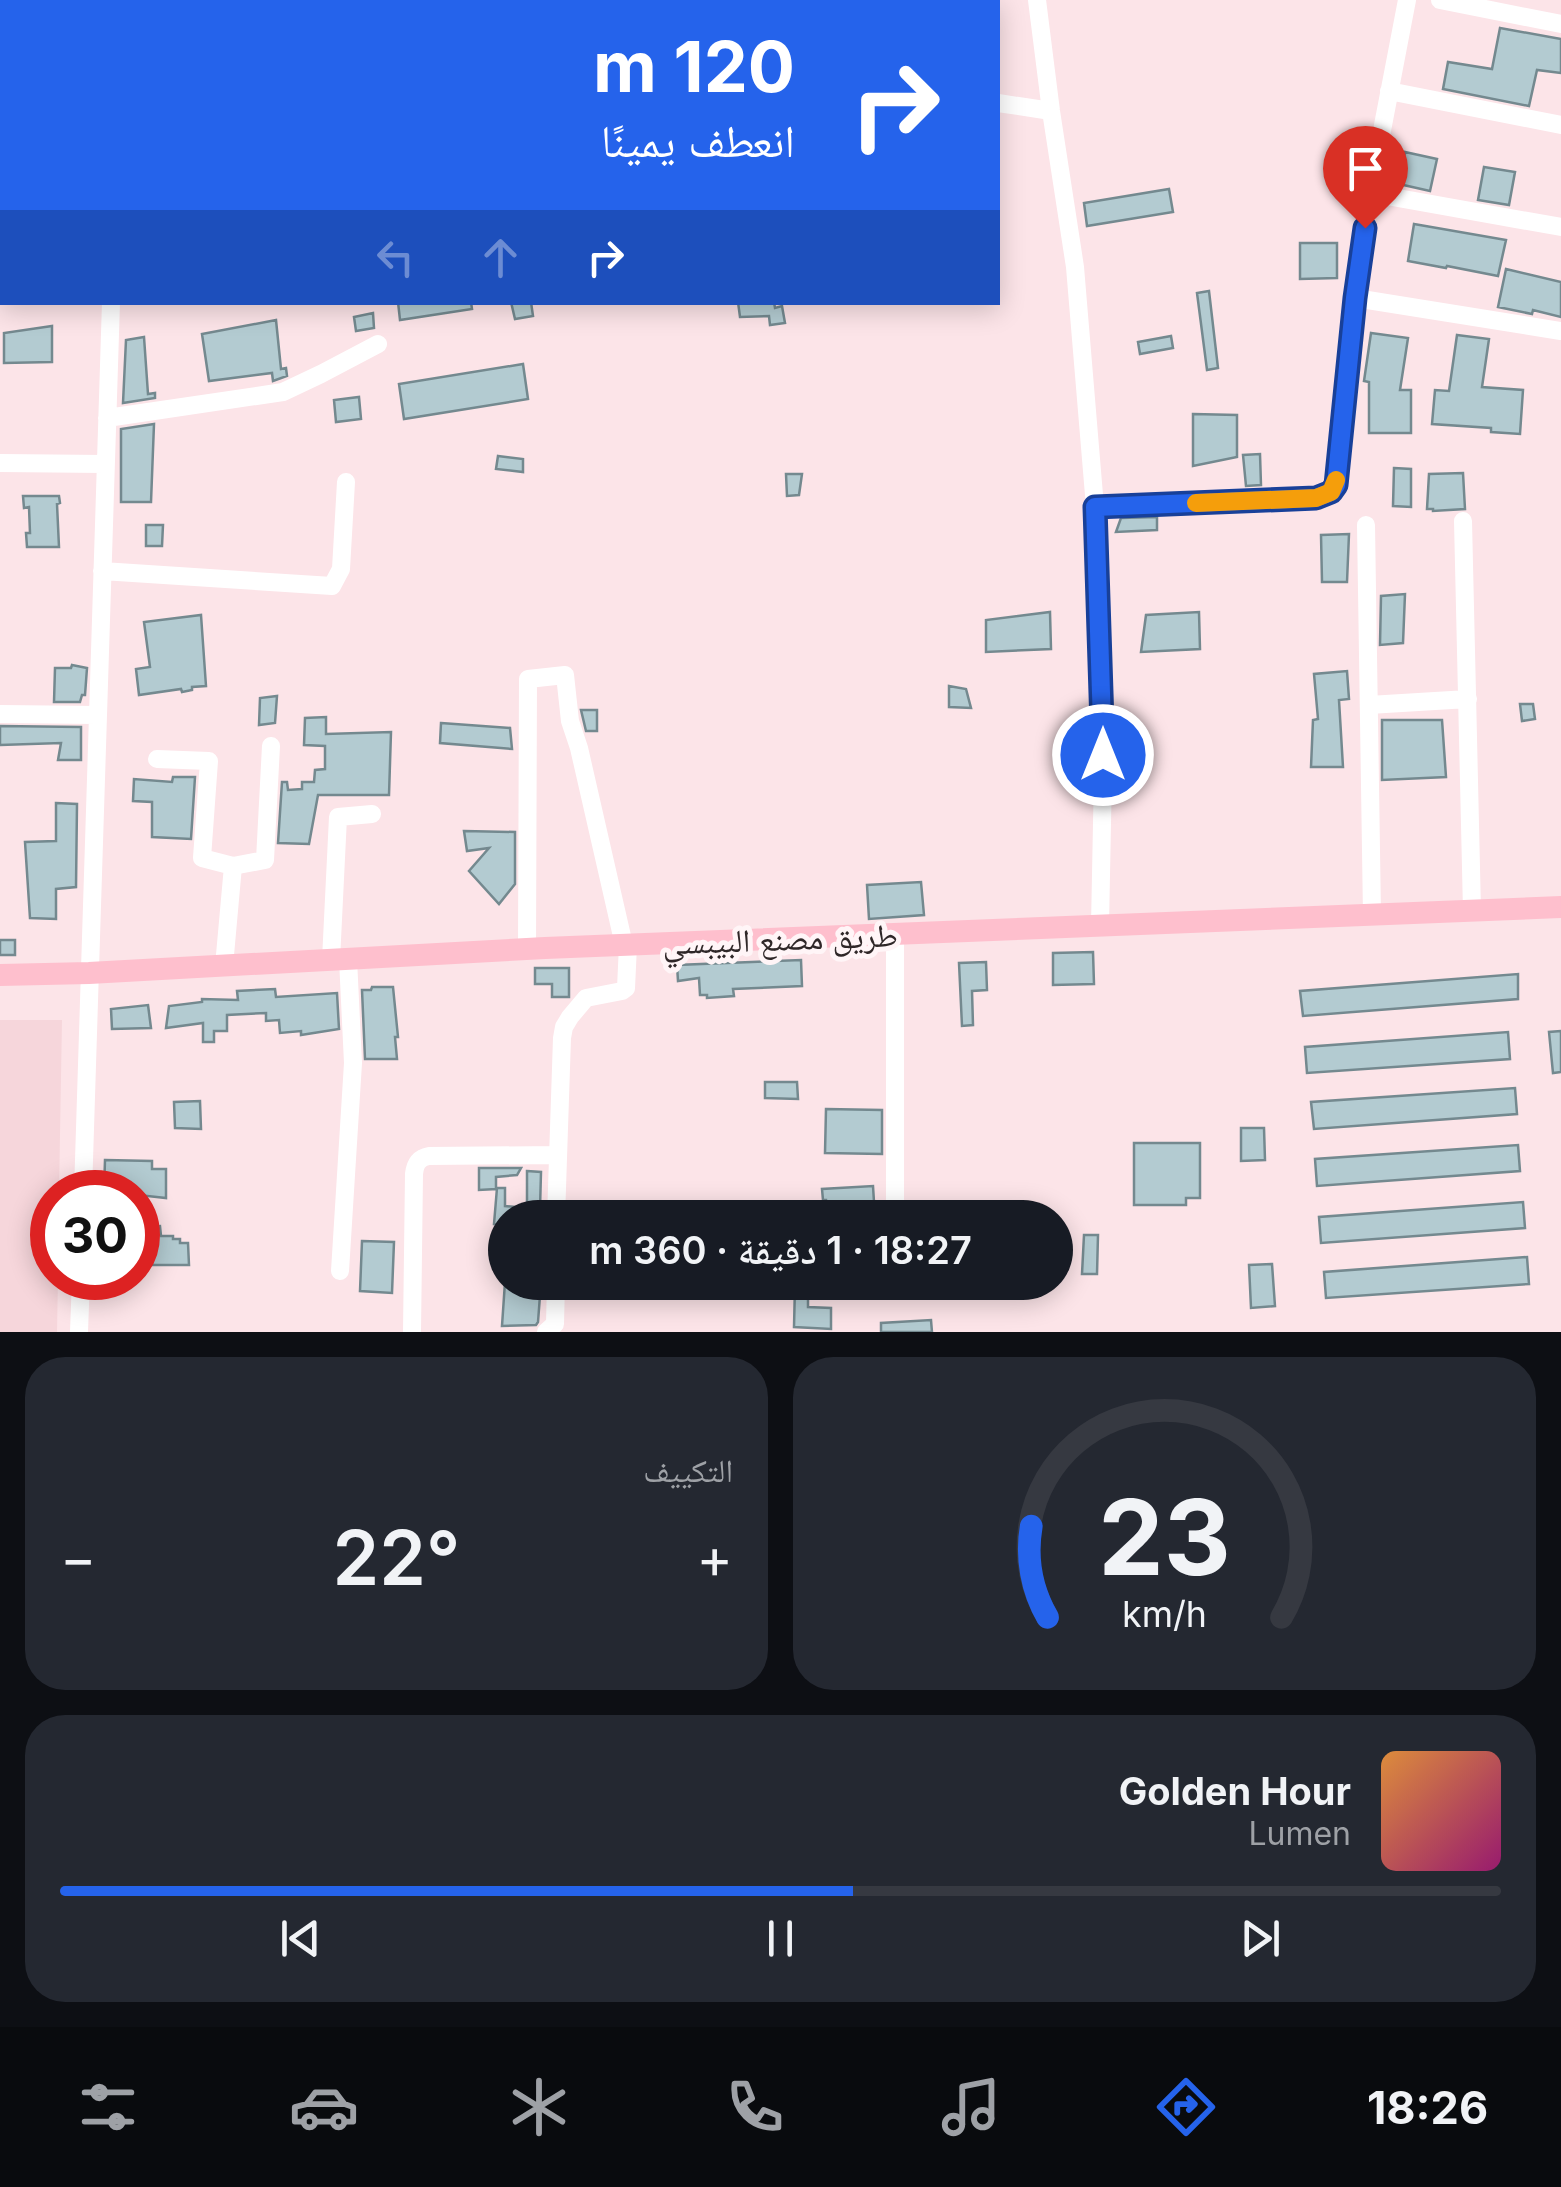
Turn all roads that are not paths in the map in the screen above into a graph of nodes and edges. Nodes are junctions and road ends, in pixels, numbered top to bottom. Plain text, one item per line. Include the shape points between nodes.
1 (1037, 0) edge
2 (1407, 0) edge
3 (1440, 0) edge
4 (1561, 24) edge
5 (1389, 91) junction
6 (1000, 103) edge
7 (1051, 111) junction
8 (1561, 124) edge
9 (1370, 192) junction
10 (1561, 227) edge
11 (1355, 298) junction
12 (111, 305) edge
13 (1561, 332) edge
14 (378, 344) dead end
15 (106, 418) junction
16 (0, 463) edge
17 (105, 464) junction
18 (346, 482) dead end
19 (1095, 507) junction
20 (1463, 520) dead end
21 (1366, 525) dead end
22 (102, 571) junction
23 (1468, 699) junction
24 (1368, 704) junction
25 (0, 714) edge
26 (97, 714) junction
27 (271, 746) dead end
28 (156, 759) dead end
29 (372, 814) dead end
30 (233, 866) junction
31 (1561, 907) edge
32 (1472, 912) junction
33 (1372, 915) junction
34 (1100, 926) junction
35 (895, 934) junction
36 (626, 945) junction
37 (527, 949) junction
38 (339, 959) junction
39 (224, 966) junction
40 (89, 973) junction
41 (0, 975) edge
42 (556, 1155) junction
43 (84, 1170) edge
44 (556, 1200) edge
45 (895, 1200) dead end
46 (340, 1271) dead end
47 (80, 1300) edge
48 (556, 1300) edge
49 (79, 1332) edge
50 (412, 1332) edge
51 (546, 1332) edge

1 - 7 street
2 - 5 street
3 - 4 street
5 - 8 street
5 - 9 street
6 - 7 street
7 - 19 street via 1076,267
9 - 10 street
9 - 11 street
11 - 13 street
11 - 19 street via 1331,492 1316,498
12 - 15 street
14 - 15 street via 283,392
15 - 17 street
16 - 17 street
17 - 22 street
18 - 22 street via 341,569 332,586
19 - 34 street via 1104,721
20 - 23 street
21 - 24 street
22 - 26 street
23 - 24 street
23 - 32 street
24 - 33 street
25 - 26 street
26 - 40 street
27 - 30 street via 265,860
28 - 30 street via 209,761 202,858
29 - 38 street via 338,817
30 - 39 street
31 - 32 main road, طريق مصنع البيبسي
32 - 33 main road, طريق مصنع البيبسي
33 - 34 main road, طريق مصنع البيبسي
34 - 35 main road, طريق مصنع البيبسي
35 - 36 main road, طريق مصنع البيبسي
35 - 45 street
36 - 37 main road, طريق مصنع البيبسي
36 - 37 street via 570,722 565,675 528,679
36 - 42 street via 626,988 586,998 564,1027
37 - 38 main road, طريق مصنع البيبسي
38 - 39 main road, طريق مصنع البيبسي
38 - 46 street via 353,1063
39 - 40 main road, طريق مصنع البيبسي
40 - 41 main road, طريق مصنع البيبسي
40 - 43 street
42 - 44 street
42 - 50 street via 418,1160
47 - 49 street
48 - 51 street via 555,1324

